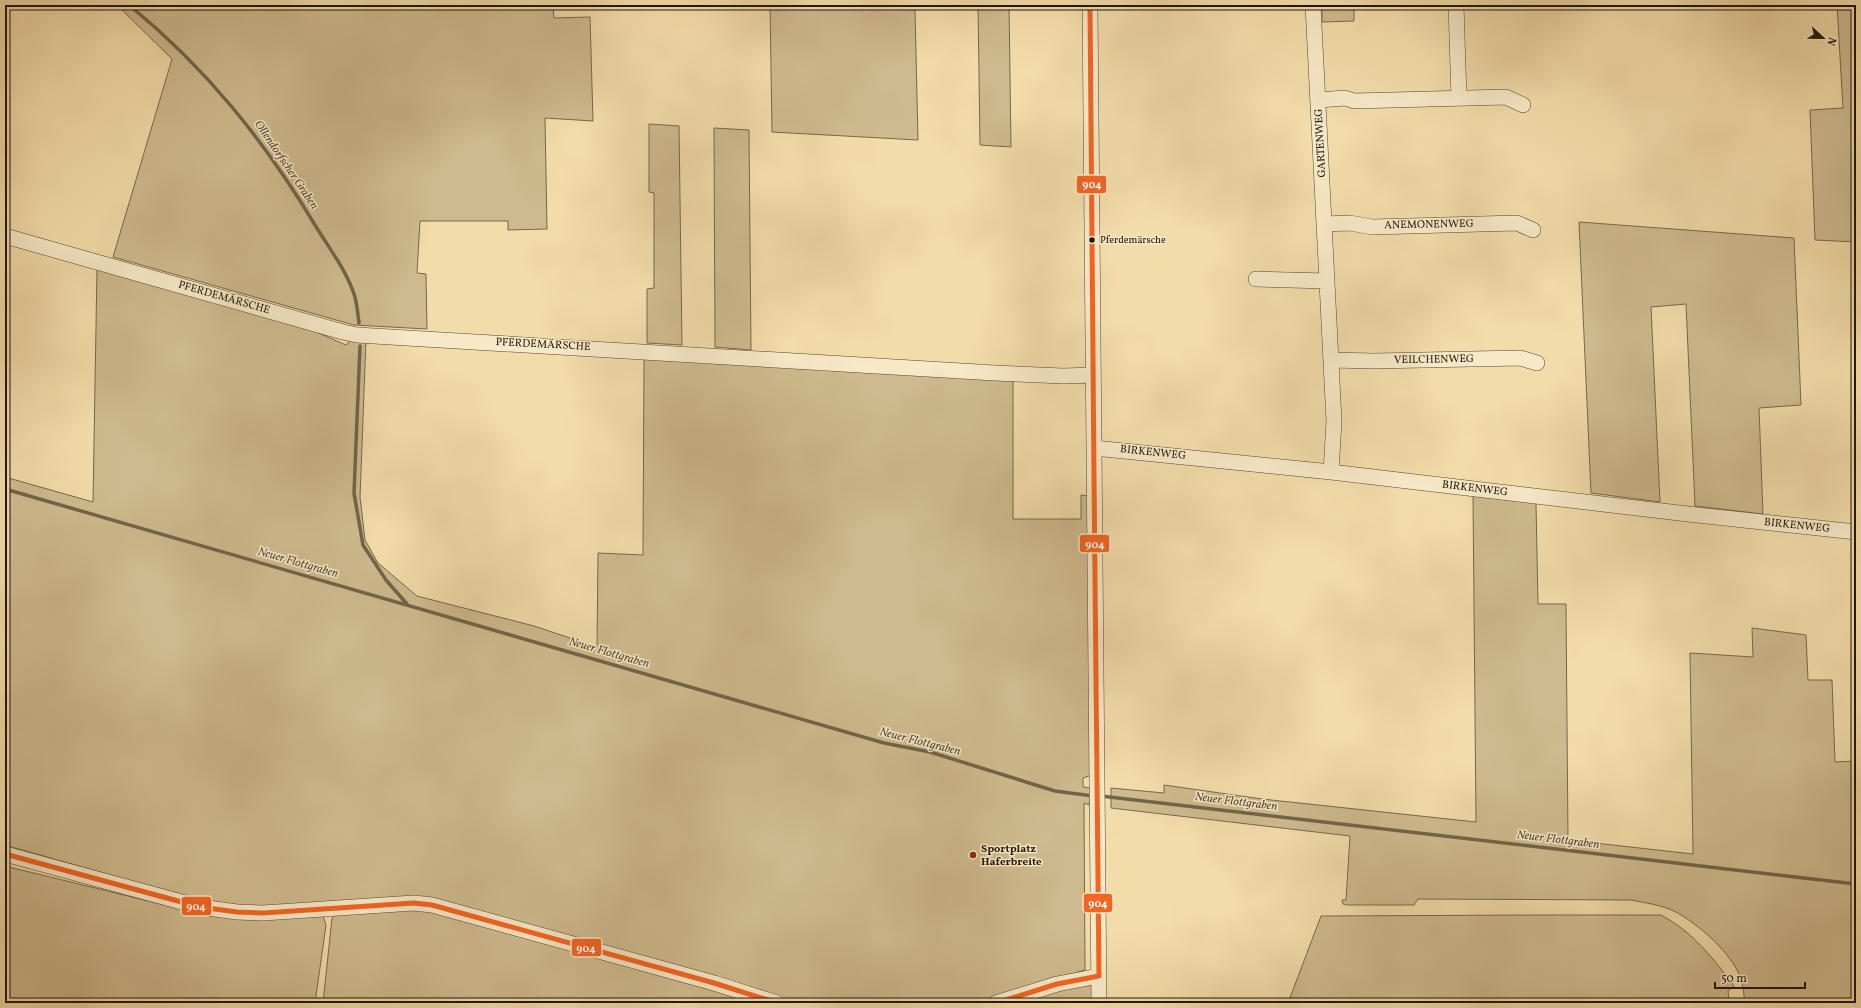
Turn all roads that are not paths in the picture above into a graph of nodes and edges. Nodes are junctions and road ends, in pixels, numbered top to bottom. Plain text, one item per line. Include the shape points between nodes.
1 (1090, 5) edge
2 (1313, 5) edge
3 (1456, 5) edge
4 (1459, 98) junction
5 (1318, 100) junction
6 (1523, 105) dead end
7 (1324, 224) junction
8 (1533, 230) dead end
9 (5, 236) edge
10 (1256, 279) dead end
11 (1327, 281) junction
12 (1331, 360) junction
13 (1537, 362) dead end
14 (1093, 375) junction
15 (1094, 448) junction
16 (1331, 472) junction
17 (1856, 532) edge
18 (5, 854) edge
19 (1099, 976) junction
20 (777, 1003) edge
21 (996, 1003) edge
22 (1099, 1003) edge

1 - 14 street
2 - 5 street, GARTENWEG
3 - 4 street
4 - 5 street
4 - 6 street via 1506,97
5 - 7 street, GARTENWEG
7 - 8 street, ANEMONENWEG via 1350,223 1372,227 1517,223
7 - 11 street, GARTENWEG
9 - 14 street, PFERDEMÄRSCHE via 357,334 995,373
10 - 11 street
11 - 12 street, GARTENWEG
12 - 13 street, VEILCHENWEG via 1520,358
12 - 16 street, GARTENWEG via 1334,430
14 - 15 street
15 - 16 street, BIRKENWEG
15 - 19 street
16 - 17 street, BIRKENWEG
18 - 20 street via 193,906 237,912 263,913 414,903 432,905 714,983
19 - 21 street via 1057,984
19 - 22 street

